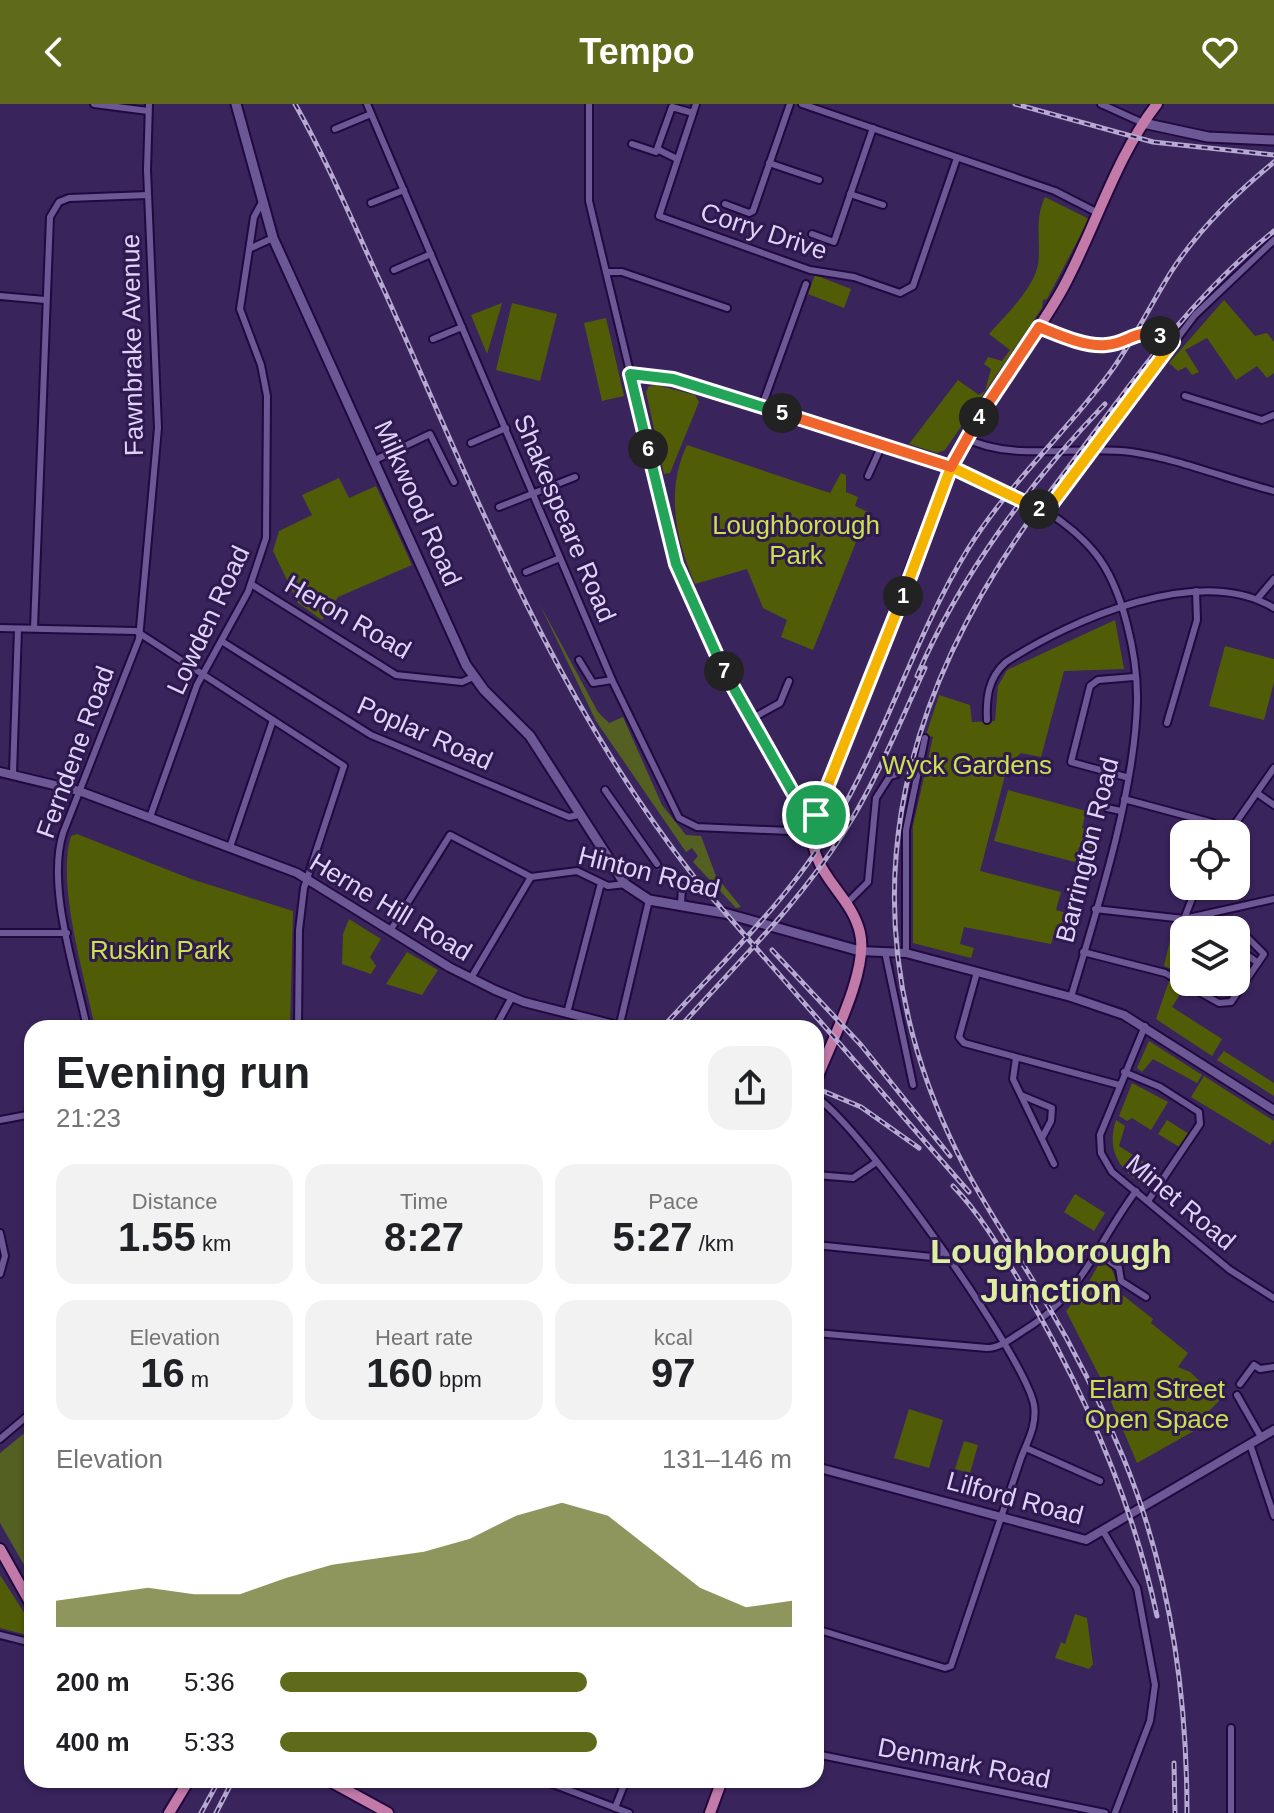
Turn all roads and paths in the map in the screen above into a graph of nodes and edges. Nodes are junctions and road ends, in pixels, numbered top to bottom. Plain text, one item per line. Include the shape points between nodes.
1 (94, 104) edge
2 (236, 104) edge
3 (367, 104) edge
4 (589, 104) edge
5 (696, 104) edge
6 (790, 104) edge
7 (802, 104) edge
8 (1101, 104) edge
9 (1157, 104) edge
10 (149, 108) edge
11 (693, 113) junction
12 (371, 114) junction
13 (1143, 123) junction
14 (873, 128) junction
15 (335, 129) dead end
16 (1274, 140) edge
17 (632, 144) dead end
18 (656, 152) junction
19 (957, 158) junction
20 (677, 159) junction
21 (769, 163) junction
22 (819, 180) dead end
23 (404, 190) junction
24 (850, 194) junction
25 (148, 195) junction
26 (371, 203) dead end
27 (261, 204) junction
28 (725, 204) dead end
29 (883, 205) dead end
30 (1100, 214) junction
31 (812, 234) dead end
32 (273, 238) junction
33 (1274, 240) edge
34 (251, 248) junction
35 (431, 254) junction
36 (394, 270) dead end
37 (608, 272) junction
38 (806, 284) dead end
39 (0, 296) edge
40 (45, 300) junction
41 (727, 308) dead end
42 (462, 327) junction
43 (1039, 327) junction
44 (433, 339) dead end
45 (1173, 342) junction
46 (630, 374) junction
47 (1185, 396) dead end
48 (762, 406) junction
49 (1274, 415) edge
50 (506, 428) junction
51 (966, 438) junction
52 (471, 443) dead end
53 (882, 445) junction
54 (1094, 448) junction
55 (375, 460) junction
56 (951, 467) junction
57 (868, 476) dead end
58 (575, 477) dead end
59 (454, 482) dead end
60 (1274, 491) edge
61 (533, 494) junction
62 (499, 507) dead end
63 (1045, 513) junction
64 (560, 558) junction
65 (526, 572) dead end
66 (1274, 579) edge
67 (251, 584) junction
68 (1196, 591) junction
69 (1258, 598) junction
70 (1122, 606) junction
71 (1274, 608) edge
72 (0, 628) edge
73 (34, 628) junction
74 (18, 629) junction
75 (139, 633) junction
76 (223, 642) junction
77 (579, 660) dead end
78 (202, 675) junction
79 (473, 677) junction
80 (1134, 677) junction
81 (612, 680) junction
82 (789, 681) dead end
83 (751, 719) junction
84 (273, 720) junction
85 (987, 720) dead end
86 (1167, 723) dead end
87 (925, 738) dead end
88 (1060, 759) dead end
89 (1071, 762) junction
90 (1274, 768) edge
91 (0, 772) edge
92 (13, 773) junction
93 (897, 774) dead end
94 (1126, 777) junction
95 (605, 790) dead end
96 (79, 791) junction
97 (1257, 793) junction
98 (1124, 799) junction
99 (1274, 805) edge
100 (1107, 808) dead end
101 (1121, 811) junction
102 (578, 815) junction
103 (816, 815) junction
104 (150, 817) junction
105 (1202, 820) edge
106 (1238, 820) edge
107 (812, 832) junction
108 (230, 847) junction
109 (1098, 862) dead end
110 (657, 864) tunnel mouth
111 (1106, 864) junction
112 (531, 877) junction
113 (308, 878) junction
114 (670, 879) tunnel mouth
115 (601, 883) junction
116 (625, 884) junction
117 (1274, 899) edge
118 (649, 900) junction
119 (681, 904) junction
120 (845, 904) junction
121 (1095, 909) junction
122 (1210, 914) joint
123 (1200, 916) edge
124 (1170, 917) edge
125 (390, 931) junction
126 (0, 933) edge
127 (67, 933) junction
128 (1250, 940) edge
129 (860, 951) junction
130 (885, 952) junction
131 (1083, 952) junction
132 (906, 953) junction
133 (1250, 957) edge
134 (1258, 963) junction
135 (977, 972) junction
136 (471, 978) junction
137 (512, 997) junction
138 (1071, 997) junction
139 (567, 1013) junction
140 (85, 1020) edge
141 (298, 1020) edge
142 (499, 1020) edge
143 (594, 1020) edge
144 (623, 1020) edge
145 (1145, 1026) junction
146 (1016, 1058) junction
147 (824, 1059) edge
148 (1124, 1072) junction
149 (913, 1085) dead end
150 (1119, 1085) junction
151 (1021, 1095) junction
152 (824, 1106) edge
153 (1274, 1110) edge
154 (24, 1116) edge
155 (0, 1120) edge
156 (1042, 1138) junction
157 (875, 1163) junction
158 (1054, 1164) dead end
159 (824, 1176) edge
160 (1136, 1191) junction
161 (1148, 1201) junction
162 (0, 1233) edge
163 (824, 1246) edge
164 (944, 1252) junction
165 (1098, 1253) junction
166 (0, 1274) edge
167 (1146, 1297) dead end
168 (1274, 1298) edge
169 (824, 1334) edge
170 (1004, 1343) junction
171 (1274, 1367) edge
172 (1240, 1384) dead end
173 (1237, 1395) dead end
174 (24, 1419) edge
175 (1274, 1430) edge
176 (1261, 1437) junction
177 (0, 1439) edge
178 (1250, 1444) junction
179 (1026, 1448) junction
180 (824, 1469) edge
181 (1100, 1481) dead end
182 (1000, 1516) junction
183 (1274, 1516) edge
184 (1103, 1531) junction
185 (0, 1549) edge
186 (24, 1592) edge
187 (824, 1631) edge
188 (0, 1635) edge
189 (24, 1641) edge
190 (1231, 1728) dead end
191 (824, 1756) edge
192 (184, 1788) edge
193 (343, 1788) edge
194 (567, 1788) edge
195 (623, 1788) edge
196 (719, 1788) edge
197 (615, 1808) junction
198 (1078, 1810) edge
199 (169, 1813) edge
200 (388, 1813) edge
201 (629, 1813) edge
202 (710, 1813) edge
203 (1105, 1813) edge
204 (1115, 1813) edge
205 (1231, 1813) edge

1 - 10 street
2 - 27 main road, Milkwood Road
3 - 12 street, Shakespeare Road
4 - 37 street via 589,201
5 - 11 street, Corry Drive
6 - 21 street
7 - 14 street
8 - 13 street
9 - 13 main road
10 - 25 street, Fawnbrake Avenue
11 - 18 street via 672,107
11 - 20 street, Corry Drive
12 - 15 street
12 - 23 street, Shakespeare Road
13 - 16 main road via 1208,137
13 - 30 main road
14 - 19 street
14 - 24 street
17 - 18 street
18 - 20 street
19 - 20 street, Corry Drive via 913,286 900,293 854,277 810,270 661,218 658,213
19 - 30 street via 1055,191
21 - 22 street
21 - 28 street via 751,213
23 - 26 street
23 - 35 street, Shakespeare Road
24 - 29 street
24 - 31 street via 834,242
25 - 40 street via 59,202 50,217
25 - 75 street, Fawnbrake Avenue via 158,428
27 - 32 main road, Milkwood Road
27 - 34 street, Lowden Road
30 - 43 main road
32 - 34 street
32 - 55 main road, Milkwood Road
33 - 45 street via 1222,285
34 - 67 street, Lowden Road via 240,309 266,389 269,500 266,538
35 - 36 street
35 - 42 street, Shakespeare Road
37 - 41 street via 622,272
37 - 46 street
38 - 48 street
39 - 40 street
40 - 73 street
42 - 44 street
42 - 50 street, Shakespeare Road
43 - 45 street via 1100,345 1113,345 1136,333
43 - 51 main road
45 - 54 street
46 - 48 street, Barrington Road via 659,376
46 - 83 street via 676,564
47 - 49 street via 1262,420
48 - 53 street, Barrington Road
50 - 52 street
50 - 61 street, Shakespeare Road
51 - 54 street via 1006,450
51 - 56 main road
53 - 56 street, Barrington Road
53 - 57 street
54 - 60 street via 1143,454
54 - 63 street
55 - 59 street via 430,434
55 - 79 main road, Milkwood Road
56 - 63 street, Barrington Road
56 - 103 main road
58 - 61 street
61 - 62 street
61 - 64 street, Shakespeare Road
63 - 70 street, Barrington Road via 1096,554
64 - 65 street
64 - 81 street, Shakespeare Road
66 - 69 street
67 - 76 street, Lowden Road
67 - 79 street, Heron Road via 396,675 462,682
68 - 69 street
68 - 70 street
68 - 86 street via 1197,620
69 - 71 street
70 - 80 street, Barrington Road
70 - 85 street via 1006,662 988,690
72 - 74 street
73 - 74 street
73 - 75 street
74 - 92 street
75 - 78 street
75 - 96 street, Ferndene Road
76 - 78 street, Lowden Road
76 - 102 street, Poplar Road via 371,735 569,817
77 - 81 street via 593,683
78 - 84 street
78 - 104 street, Lowden Road
79 - 102 main road, Milkwood Road via 526,731
80 - 89 street via 1098,680 1090,686
80 - 94 street, Barrington Road via 1137,699
81 - 107 street, Shakespeare Road via 683,822
82 - 83 street via 780,703
83 - 103 street via 800,805
84 - 108 street
84 - 113 street via 344,766
87 - 132 street via 906,830
88 - 89 street
89 - 94 street
90 - 97 street
91 - 92 street, Herne Hill Road
92 - 96 street, Herne Hill Road
93 - 120 street via 876,798 868,882
94 - 98 street, Barrington Road
95 - 110 street
96 - 104 street, Herne Hill Road
96 - 127 street, Ferndene Road via 58,858
97 - 99 street
97 - 106 street
98 - 101 street, Barrington Road
98 - 105 street
100 - 101 street
101 - 111 street, Barrington Road
102 - 116 main road, Milkwood Road
103 - 107 main road
104 - 108 street, Herne Hill Road
107 - 120 main road via 824,875
108 - 113 street, Herne Hill Road
109 - 111 street
111 - 121 street, Barrington Road
112 - 115 street, Hinton Road via 577,871
112 - 125 street via 450,835
112 - 136 street
113 - 125 street, Herne Hill Road
113 - 141 street via 299,930
114 - 119 street via 682,887
115 - 116 street, Hinton Road
115 - 139 street
116 - 118 main road, Hinton Road
117 - 122 street
118 - 119 main road, Hinton Road
118 - 144 street
119 - 129 main road, Hinton Road
120 - 129 main road via 860,933
121 - 124 street
121 - 131 street, Barrington Road
122 - 123 street
125 - 136 street, Herne Hill Road
126 - 127 street
127 - 140 street, Ferndene Road
128 - 134 street via 1264,954
129 - 130 street
129 - 147 main road
130 - 132 street
130 - 149 street
131 - 134 street via 1165,973 1219,1003 1231,1002
131 - 138 street, Barrington Road
132 - 135 street
133 - 134 street
135 - 138 street
135 - 146 street via 959,1037
136 - 137 street, Herne Hill Road
137 - 139 street, Herne Hill Road
137 - 142 street
138 - 145 street
139 - 143 street, Herne Hill Road
145 - 148 street, Minet Road
145 - 153 street
146 - 150 street
146 - 151 street via 1013,1079
148 - 150 street, Minet Road
148 - 161 street via 1199,1112 1200,1124
150 - 160 street, Minet Road via 1100,1135 1101,1153 1112,1172
151 - 156 street
151 - 156 street via 1052,1108
152 - 157 street
154 - 155 street
156 - 158 street
157 - 159 street via 851,1178
157 - 164 street
160 - 161 street, Minet Road
160 - 165 street
161 - 168 street, Minet Road via 1230,1270
162 - 166 street via 5,1256
163 - 164 street via 932,1257
164 - 170 street
165 - 167 street via 1119,1268 1121,1281
165 - 170 street via 1057,1309
169 - 170 street via 987,1348
170 - 179 street via 1033,1404 1034,1424
171 - 172 street via 1254,1365
173 - 176 street
174 - 177 street
175 - 176 street, Lilford Road
176 - 178 street, Lilford Road
178 - 183 street
178 - 184 street, Lilford Road
179 - 181 street
179 - 182 street
180 - 182 street, Lilford Road
182 - 184 street, Lilford Road via 1083,1539
182 - 187 street via 951,1666
184 - 204 street via 1137,1588 1155,1685 1150,1721
185 - 186 main road
188 - 189 street
190 - 205 street
191 - 198 street, Denmark Road
192 - 199 main road
193 - 200 main road
194 - 197 street
195 - 197 street
196 - 202 main road
197 - 201 street
198 - 203 street, Denmark Road

